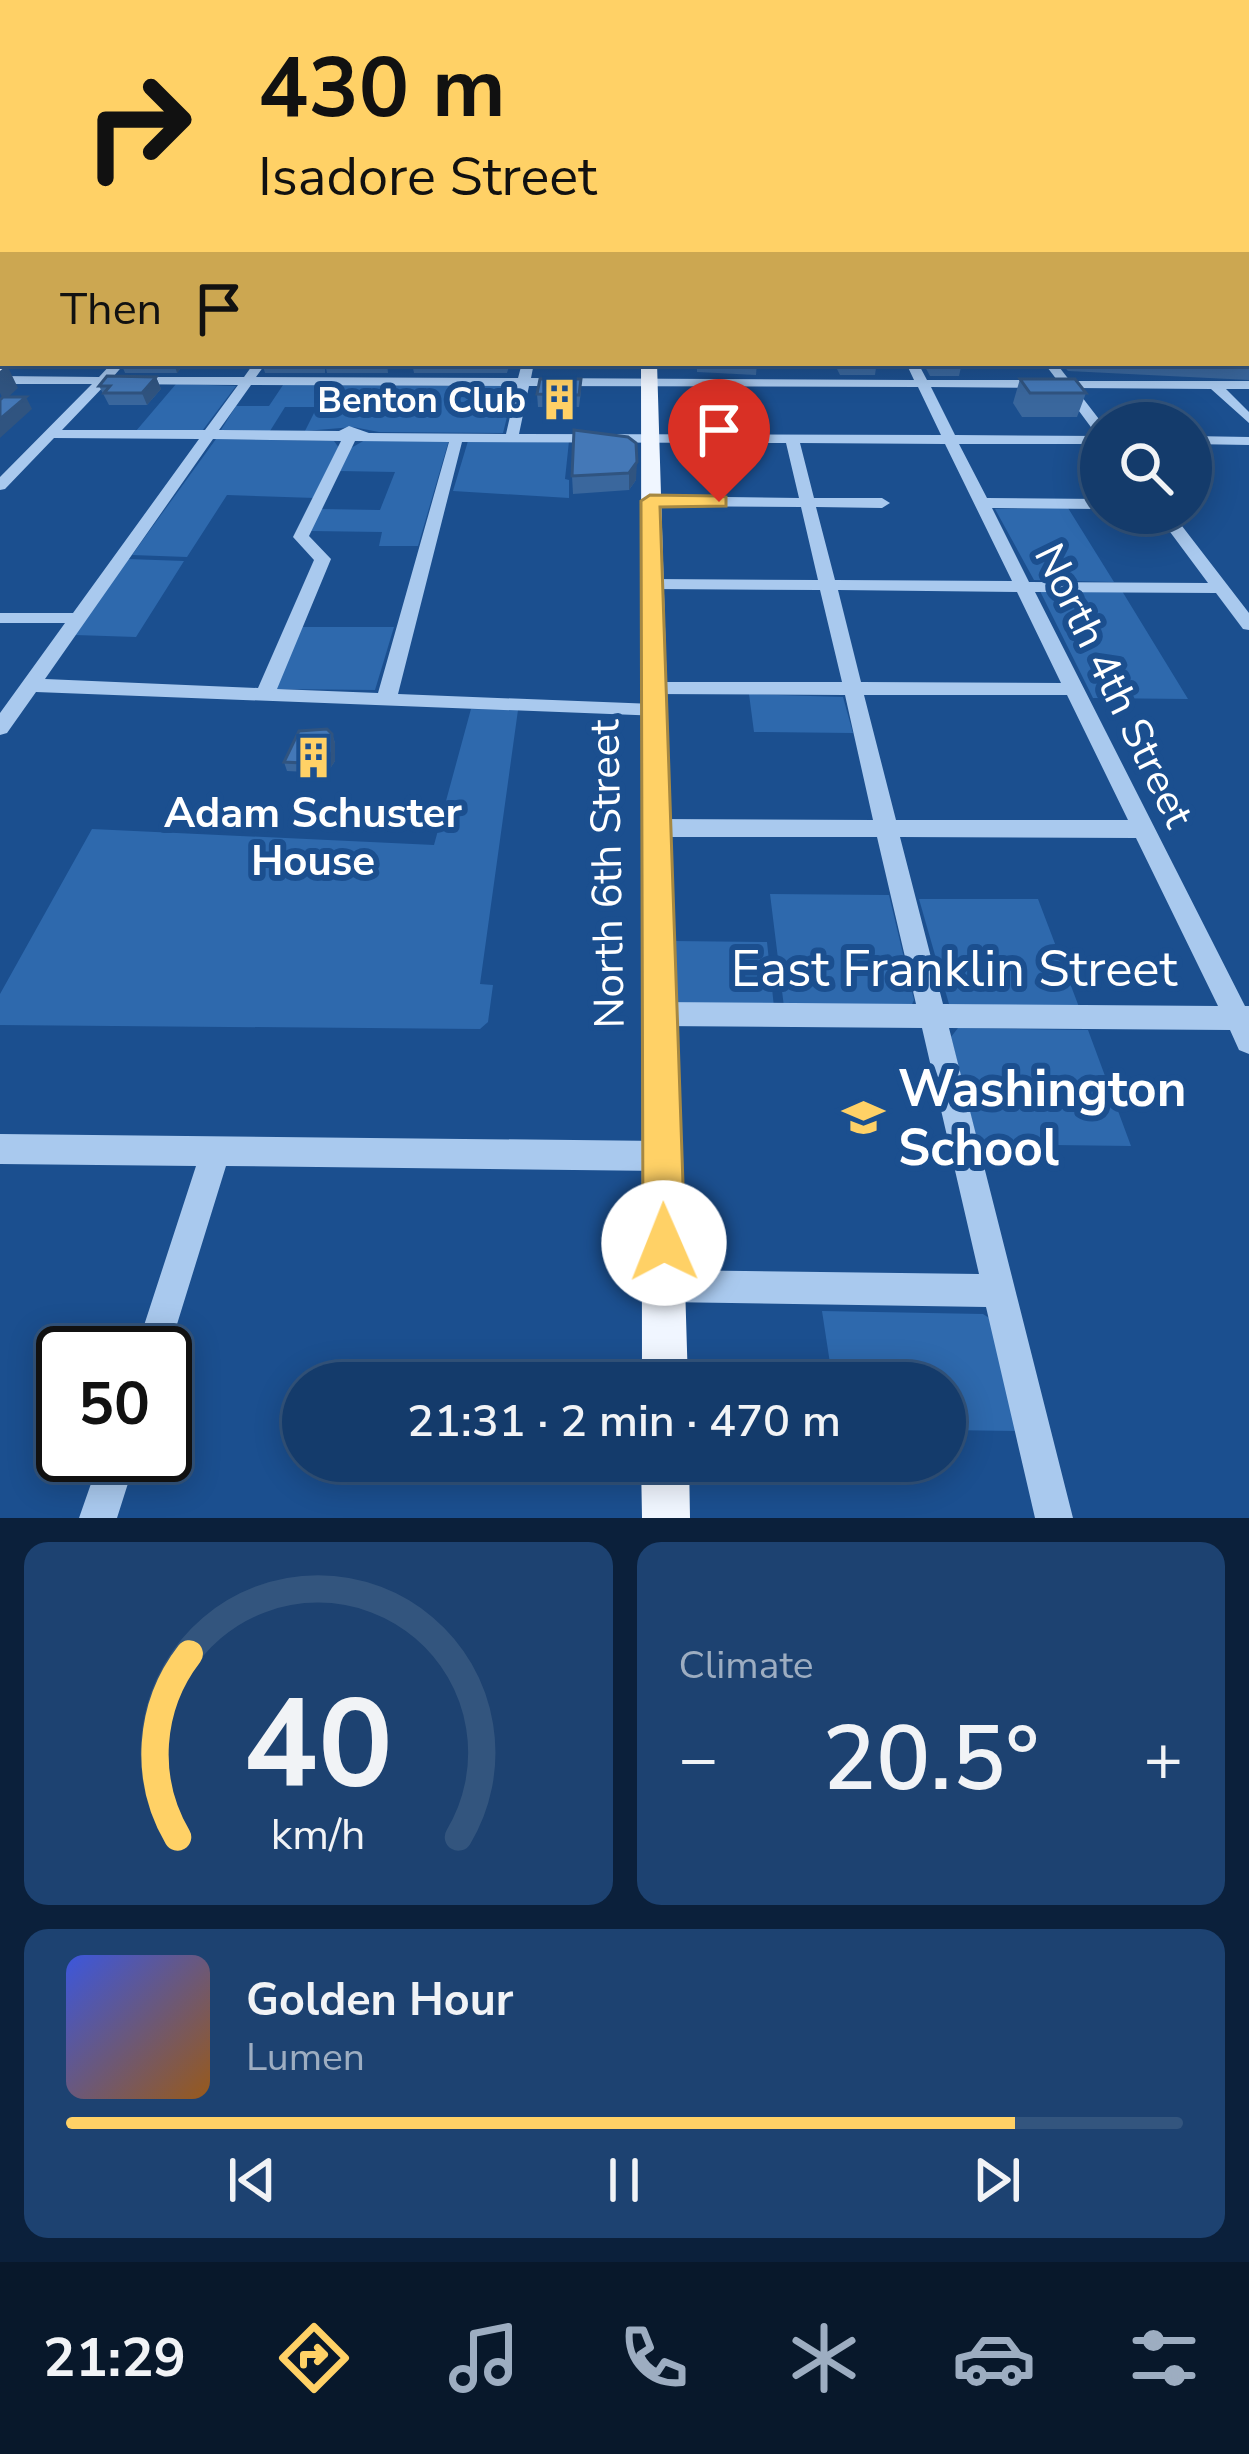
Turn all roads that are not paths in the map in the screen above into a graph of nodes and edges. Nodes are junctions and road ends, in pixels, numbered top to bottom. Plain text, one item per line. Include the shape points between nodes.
1 (116, 366) edge
2 (258, 366) edge
3 (396, 366) edge
4 (527, 366) edge
5 (649, 366) edge
6 (773, 366) edge
7 (913, 366) edge
8 (1052, 366) edge
9 (3, 368) edge
10 (102, 381) junction
11 (247, 382) junction
12 (388, 382) junction
13 (524, 383) junction
14 (648, 383) junction
15 (777, 384) junction
16 (922, 384) junction
17 (1066, 385) junction
18 (1215, 385) junction
19 (1249, 386) edge
20 (1080, 403) edge
21 (1249, 419) edge
22 (51, 434) junction
23 (210, 434) junction
24 (457, 436) junction
25 (512, 436) junction
26 (350, 437) junction
27 (650, 437) junction
28 (792, 438) junction
29 (950, 439) junction
30 (1080, 440) edge
31 (1212, 440) edge
32 (1249, 440) edge
33 (0, 486) edge
34 (650, 501) junction
35 (807, 502) junction
36 (882, 503) dead end
37 (982, 503) junction
38 (1080, 504) edge
39 (1180, 534) edge
40 (652, 584) junction
41 (827, 585) junction
42 (1023, 586) junction
43 (1221, 588) junction
44 (0, 617) edge
45 (79, 618) junction
46 (1249, 625) edge
47 (31, 685) junction
48 (1074, 689) junction
49 (853, 690) junction
50 (264, 696) junction
51 (654, 699) junction
52 (386, 701) junction
53 (0, 728) edge
54 (656, 828) junction
55 (884, 828) junction
56 (1144, 829) junction
57 (659, 1014) junction
58 (932, 1016) junction
59 (1245, 1026) edge
60 (0, 1149) edge
61 (216, 1150) junction
62 (662, 1156) junction
63 (665, 1286) junction
64 (998, 1291) junction
65 (161, 1326) edge
66 (665, 1362) edge
67 (110, 1482) edge
68 (665, 1482) edge
69 (98, 1518) edge
70 (666, 1518) edge
71 (1054, 1518) edge

1 - 10 street
2 - 11 street
3 - 12 street
4 - 13 street
5 - 14 main road, North 6th Street
6 - 15 street
7 - 16 street, North 4th Street
8 - 17 street
9 - 10 street
10 - 11 street
10 - 22 street
11 - 12 street
11 - 23 street
12 - 13 street
13 - 14 street
13 - 25 street
14 - 15 street
14 - 27 main road, North 6th Street
15 - 16 street
16 - 17 street
16 - 29 street, North 4th Street
17 - 18 street
17 - 20 street
18 - 19 street
18 - 21 street
22 - 23 street
22 - 33 street
23 - 26 street
23 - 45 street
24 - 25 street
24 - 26 street
24 - 52 street
25 - 27 street
26 - 50 street via 301,537 322,559
27 - 28 street
27 - 34 main road, North 6th Street
28 - 29 street
28 - 35 street
29 - 30 street
29 - 37 street, North 4th Street
31 - 32 street
34 - 35 street
34 - 40 main road, North 6th Street
35 - 36 street
35 - 41 street
37 - 38 street
37 - 42 street, North 4th Street
39 - 43 street
40 - 41 street
40 - 51 main road, North 6th Street
41 - 42 street
41 - 49 street
42 - 43 street
42 - 48 street, North 4th Street
43 - 46 street
44 - 45 street
45 - 47 street
47 - 50 street
47 - 53 street
48 - 49 street
48 - 56 street, North 4th Street
49 - 51 street
49 - 55 street
50 - 52 street
51 - 52 street
51 - 54 main road, North 6th Street
54 - 55 street
54 - 57 main road, North 6th Street
55 - 56 street
55 - 58 street
56 - 59 street, North 4th Street
57 - 58 street, East Franklin Street
57 - 62 main road, North 6th Street
58 - 59 street, East Franklin Street
58 - 64 street
60 - 61 street
61 - 62 street
61 - 65 street
62 - 63 main road, North 6th Street
63 - 64 street
63 - 66 main road, North 6th Street
64 - 71 street
67 - 69 street
68 - 70 main road

